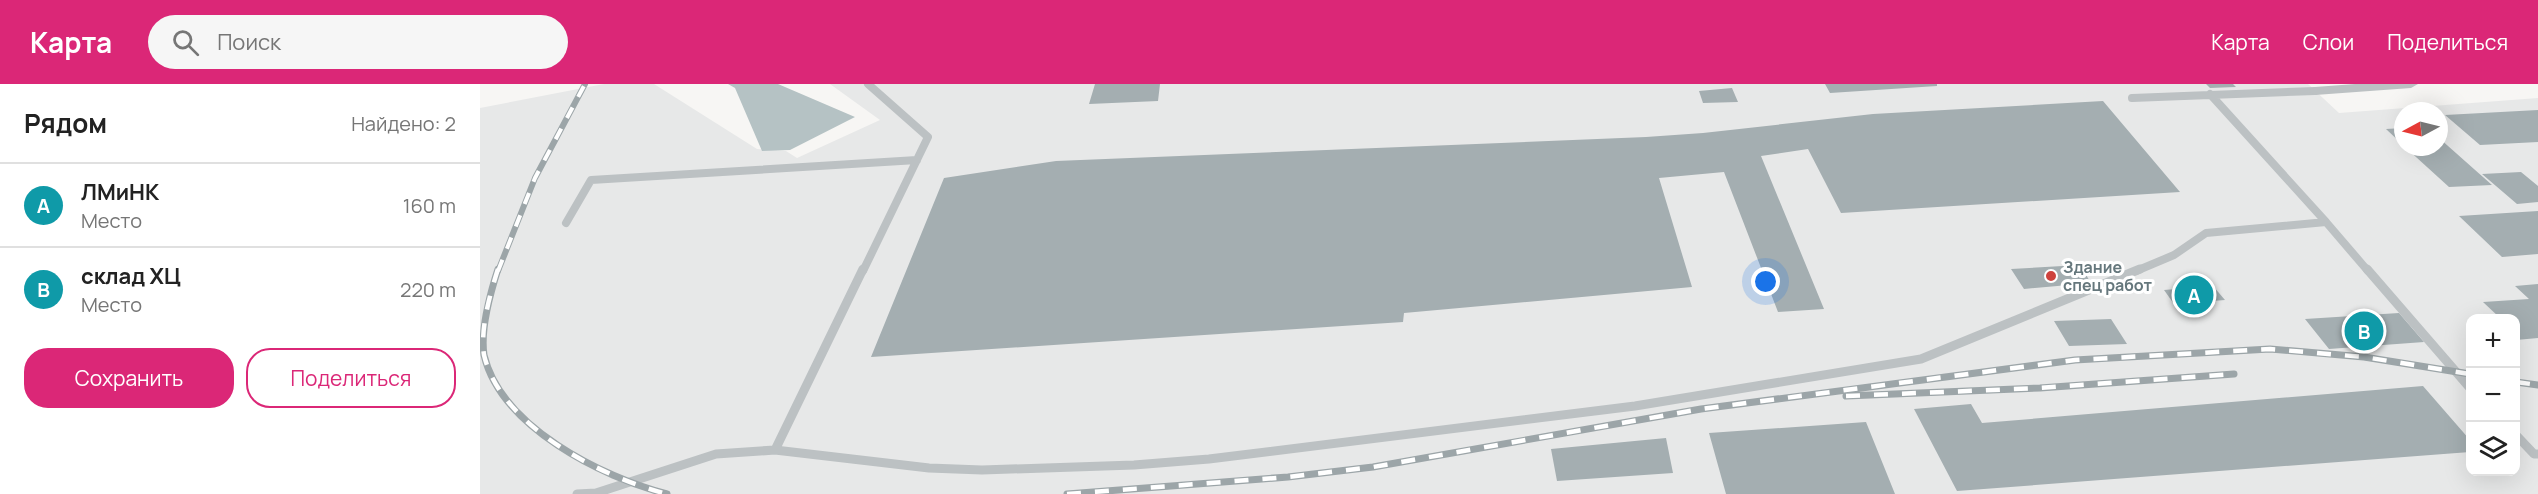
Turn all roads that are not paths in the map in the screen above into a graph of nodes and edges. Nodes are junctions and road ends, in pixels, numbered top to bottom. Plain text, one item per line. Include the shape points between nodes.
1 (868, 84) edge
2 (2410, 84) edge
3 (2316, 91) joint
4 (2210, 94) junction
5 (2132, 98) dead end
6 (917, 160) junction
7 (2326, 222) junction
8 (566, 223) dead end
9 (2466, 383) edge
10 (2520, 439) edge
11 (775, 450) junction
12 (2538, 454) edge
13 (577, 494) edge

1 - 6 lane via 928,137
2 - 3 street
3 - 4 lane
4 - 5 lane
4 - 7 lane
6 - 8 lane via 591,180
6 - 11 lane
7 - 9 lane
7 - 11 lane via 2206,233 2174,255 1921,359 1635,406 1209,459 1042,470 929,468
10 - 12 lane
11 - 13 lane via 716,454 596,494

